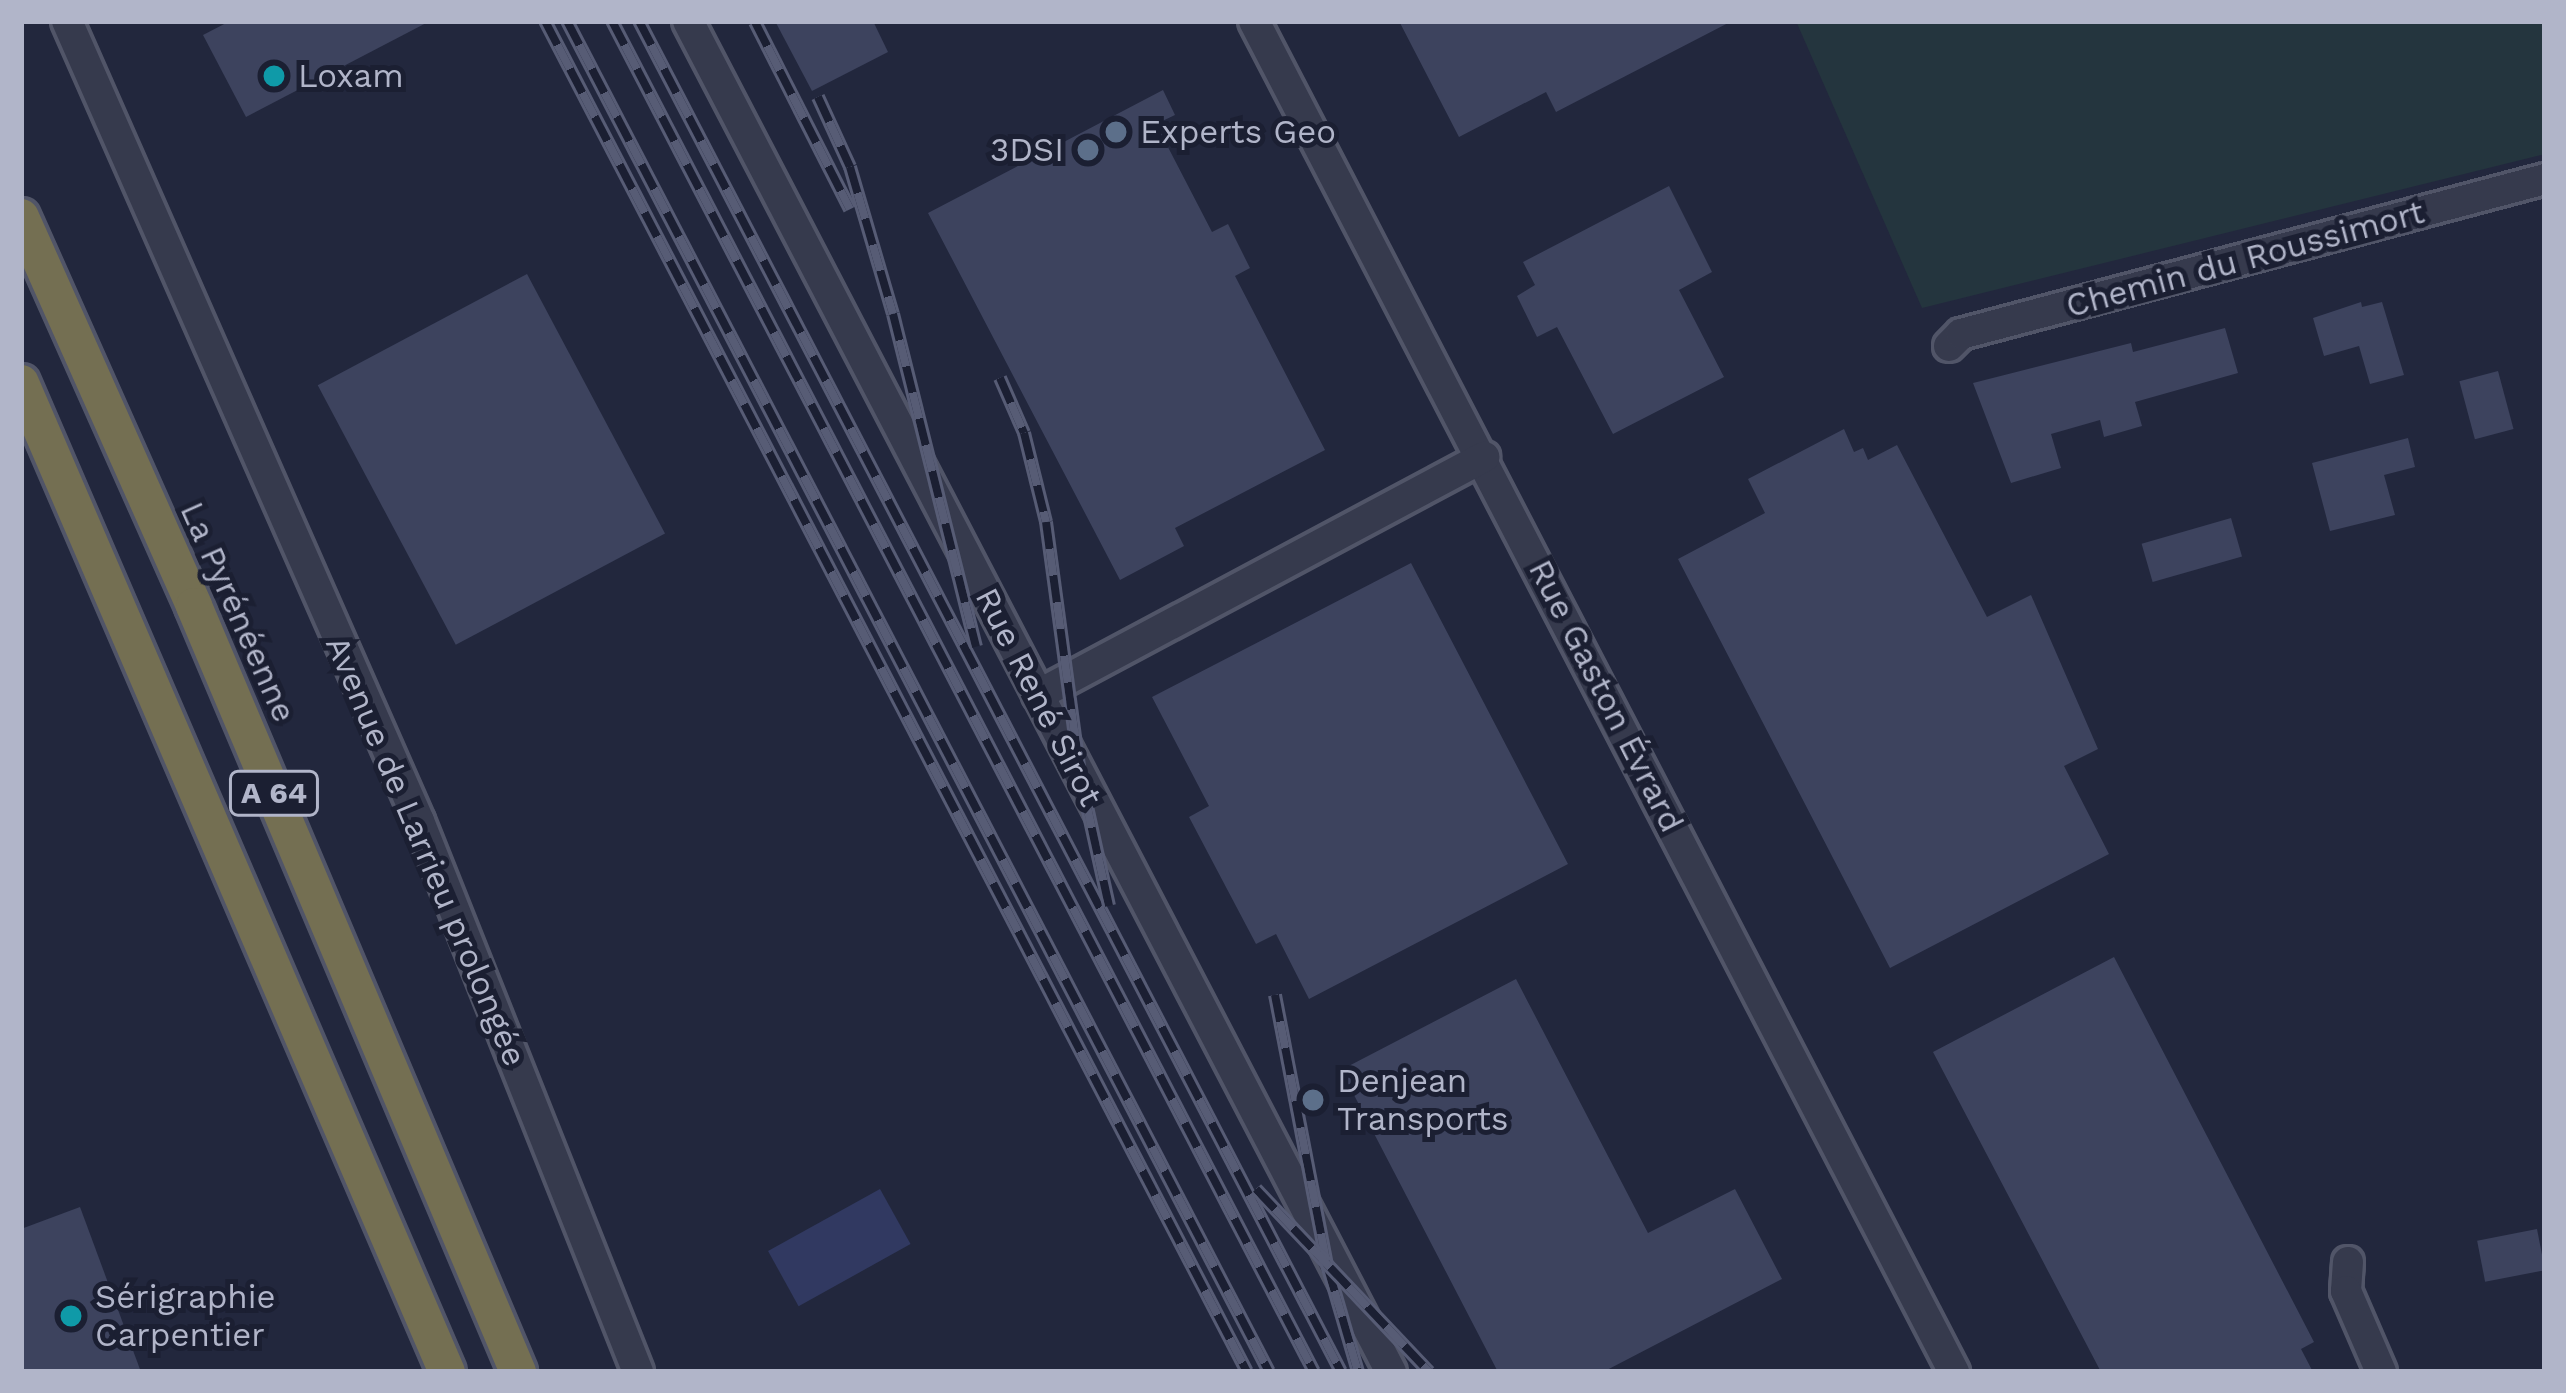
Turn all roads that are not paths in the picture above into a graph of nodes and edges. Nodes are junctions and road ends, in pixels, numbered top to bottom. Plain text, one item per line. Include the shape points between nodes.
1 (67, 21) edge
2 (688, 21) edge
3 (1255, 21) edge
4 (2545, 179) edge
5 (21, 217) edge
6 (1949, 346) dead end
7 (21, 383) edge
8 (1484, 458) junction
9 (1038, 695) junction
10 (2348, 1262) dead end
11 (447, 1372) edge
12 (518, 1372) edge
13 (638, 1372) edge
14 (1391, 1372) edge
15 (1954, 1372) edge
16 (2381, 1372) edge

1 - 13 street, Avenue de Larrieu prolongée via 419,821
2 - 9 street, Rue René Sirot
3 - 8 street, Rue Gaston Évrard
4 - 6 street, Chemin du Roussimort via 1961,334
5 - 12 highway, La Pyrénéenne / A 64
7 - 11 highway, A 64
8 - 9 street
8 - 15 street, Rue Gaston Évrard
9 - 14 street, Rue René Sirot
10 - 16 street via 2346,1291

